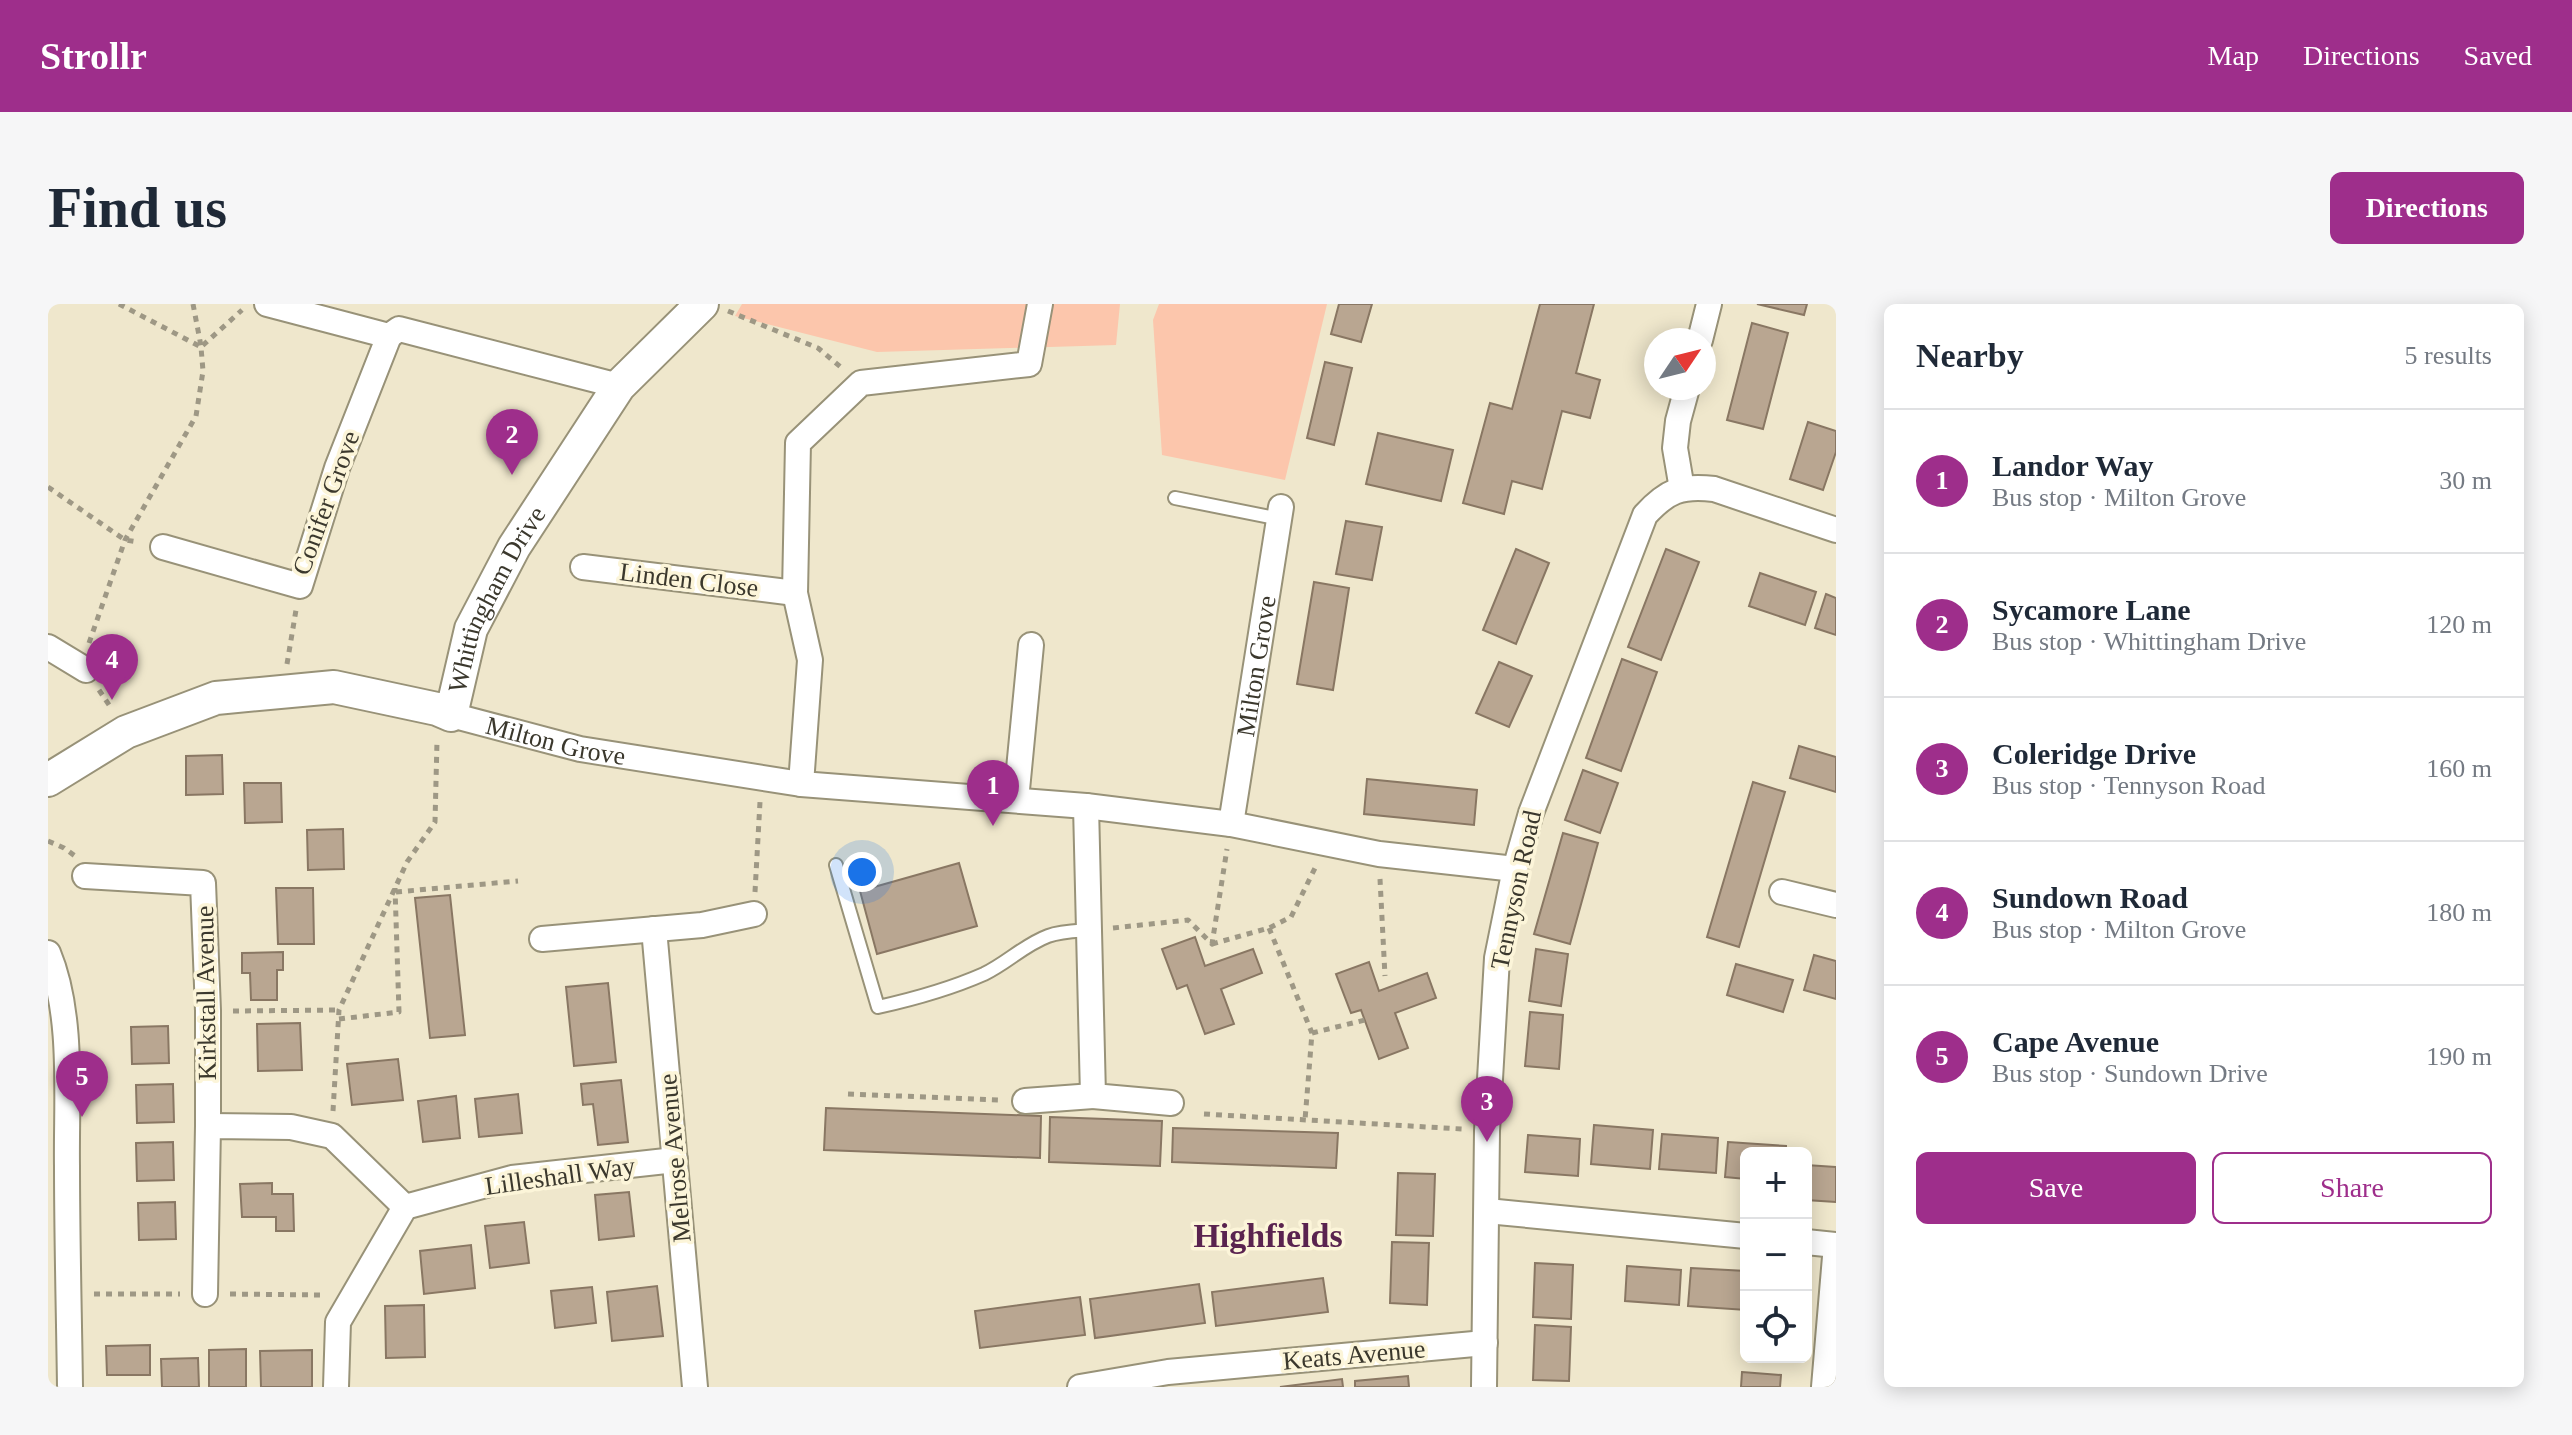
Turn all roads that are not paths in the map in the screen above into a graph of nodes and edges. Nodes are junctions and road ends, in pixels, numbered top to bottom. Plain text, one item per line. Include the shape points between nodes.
1 (267, 304) edge
2 (1040, 304) edge
3 (1709, 304) edge
4 (714, 307) edge
5 (1703, 328) edge
6 (389, 336) junction
7 (619, 386) junction
8 (1684, 400) edge
9 (1682, 489) junction
10 (1175, 498) dead end
11 (1281, 513) joint
12 (1836, 530) edge
13 (163, 547) dead end
14 (583, 567) dead end
15 (795, 593) junction
16 (1031, 645) dead end
17 (48, 647) edge
18 (86, 670) road end
19 (444, 712) junction
20 (48, 780) edge
21 (801, 784) junction
22 (1016, 800) junction
23 (1086, 806) junction
24 (1231, 824) junction
25 (836, 865) dead end
26 (1515, 869) junction
27 (85, 876) dead end
28 (1782, 892) dead end
29 (1836, 905) edge
30 (754, 914) road end
31 (654, 929) junction
32 (1090, 930) junction
33 (542, 939) dead end
34 (48, 953) edge
35 (1093, 1096) junction
36 (1025, 1101) road end
37 (1171, 1103) dead end
38 (208, 1126) junction
39 (675, 1160) junction
40 (405, 1207) junction
41 (1487, 1211) junction
42 (1740, 1235) edge
43 (1812, 1243) edge
44 (1836, 1245) edge
45 (58, 1248) edge
46 (205, 1294) dead end
47 (1485, 1343) junction
48 (695, 1386) edge
49 (70, 1387) edge
50 (336, 1387) edge
51 (689, 1387) edge
52 (1080, 1387) edge
53 (1484, 1387) edge
54 (1824, 1387) edge

1 - 6 street
2 - 15 street via 1029,364 861,383 798,443
3 - 5 street
4 - 7 street, Whittingham Drive
6 - 7 street via 399,329
6 - 13 street, Conifer Grove via 337,468 300,586
7 - 19 street, Whittingham Drive via 514,547 471,629
8 - 9 street via 1675,448
9 - 12 street via 1714,489
9 - 26 street, Tennyson Road via 1645,515 1531,813
10 - 11 lane
11 - 24 street, Milton Grove
14 - 15 street, Linden Close
15 - 21 street via 810,660
16 - 22 street
17 - 18 street
19 - 20 street, Milton Grove via 334,687 216,698 126,732
19 - 21 street, Milton Grove via 580,749
21 - 22 street, Milton Grove
22 - 23 street, Milton Grove
23 - 24 street, Milton Grove
23 - 32 street
24 - 26 street, Milton Grove via 1379,854
25 - 32 lane via 878,1007 981,975 1046,936
26 - 41 street, Tennyson Road via 1497,958
27 - 38 street, Kirkstall Avenue via 203,883
28 - 29 street
30 - 31 street
31 - 33 street
31 - 39 street, Melrose Avenue
32 - 35 street
34 - 45 street via 63,1014 66,1068
35 - 36 street
35 - 37 street
38 - 40 street via 291,1127 332,1136
38 - 46 street, Kirkstall Avenue
39 - 40 street, Lilleshall Way via 512,1178
39 - 48 street, Melrose Avenue
40 - 50 street via 338,1322
41 - 42 street
41 - 47 street, Tennyson Road
43 - 44 street
44 - 54 street
45 - 49 street
47 - 52 street, Keats Avenue via 1168,1372
47 - 53 street, Tennyson Road
48 - 51 street

